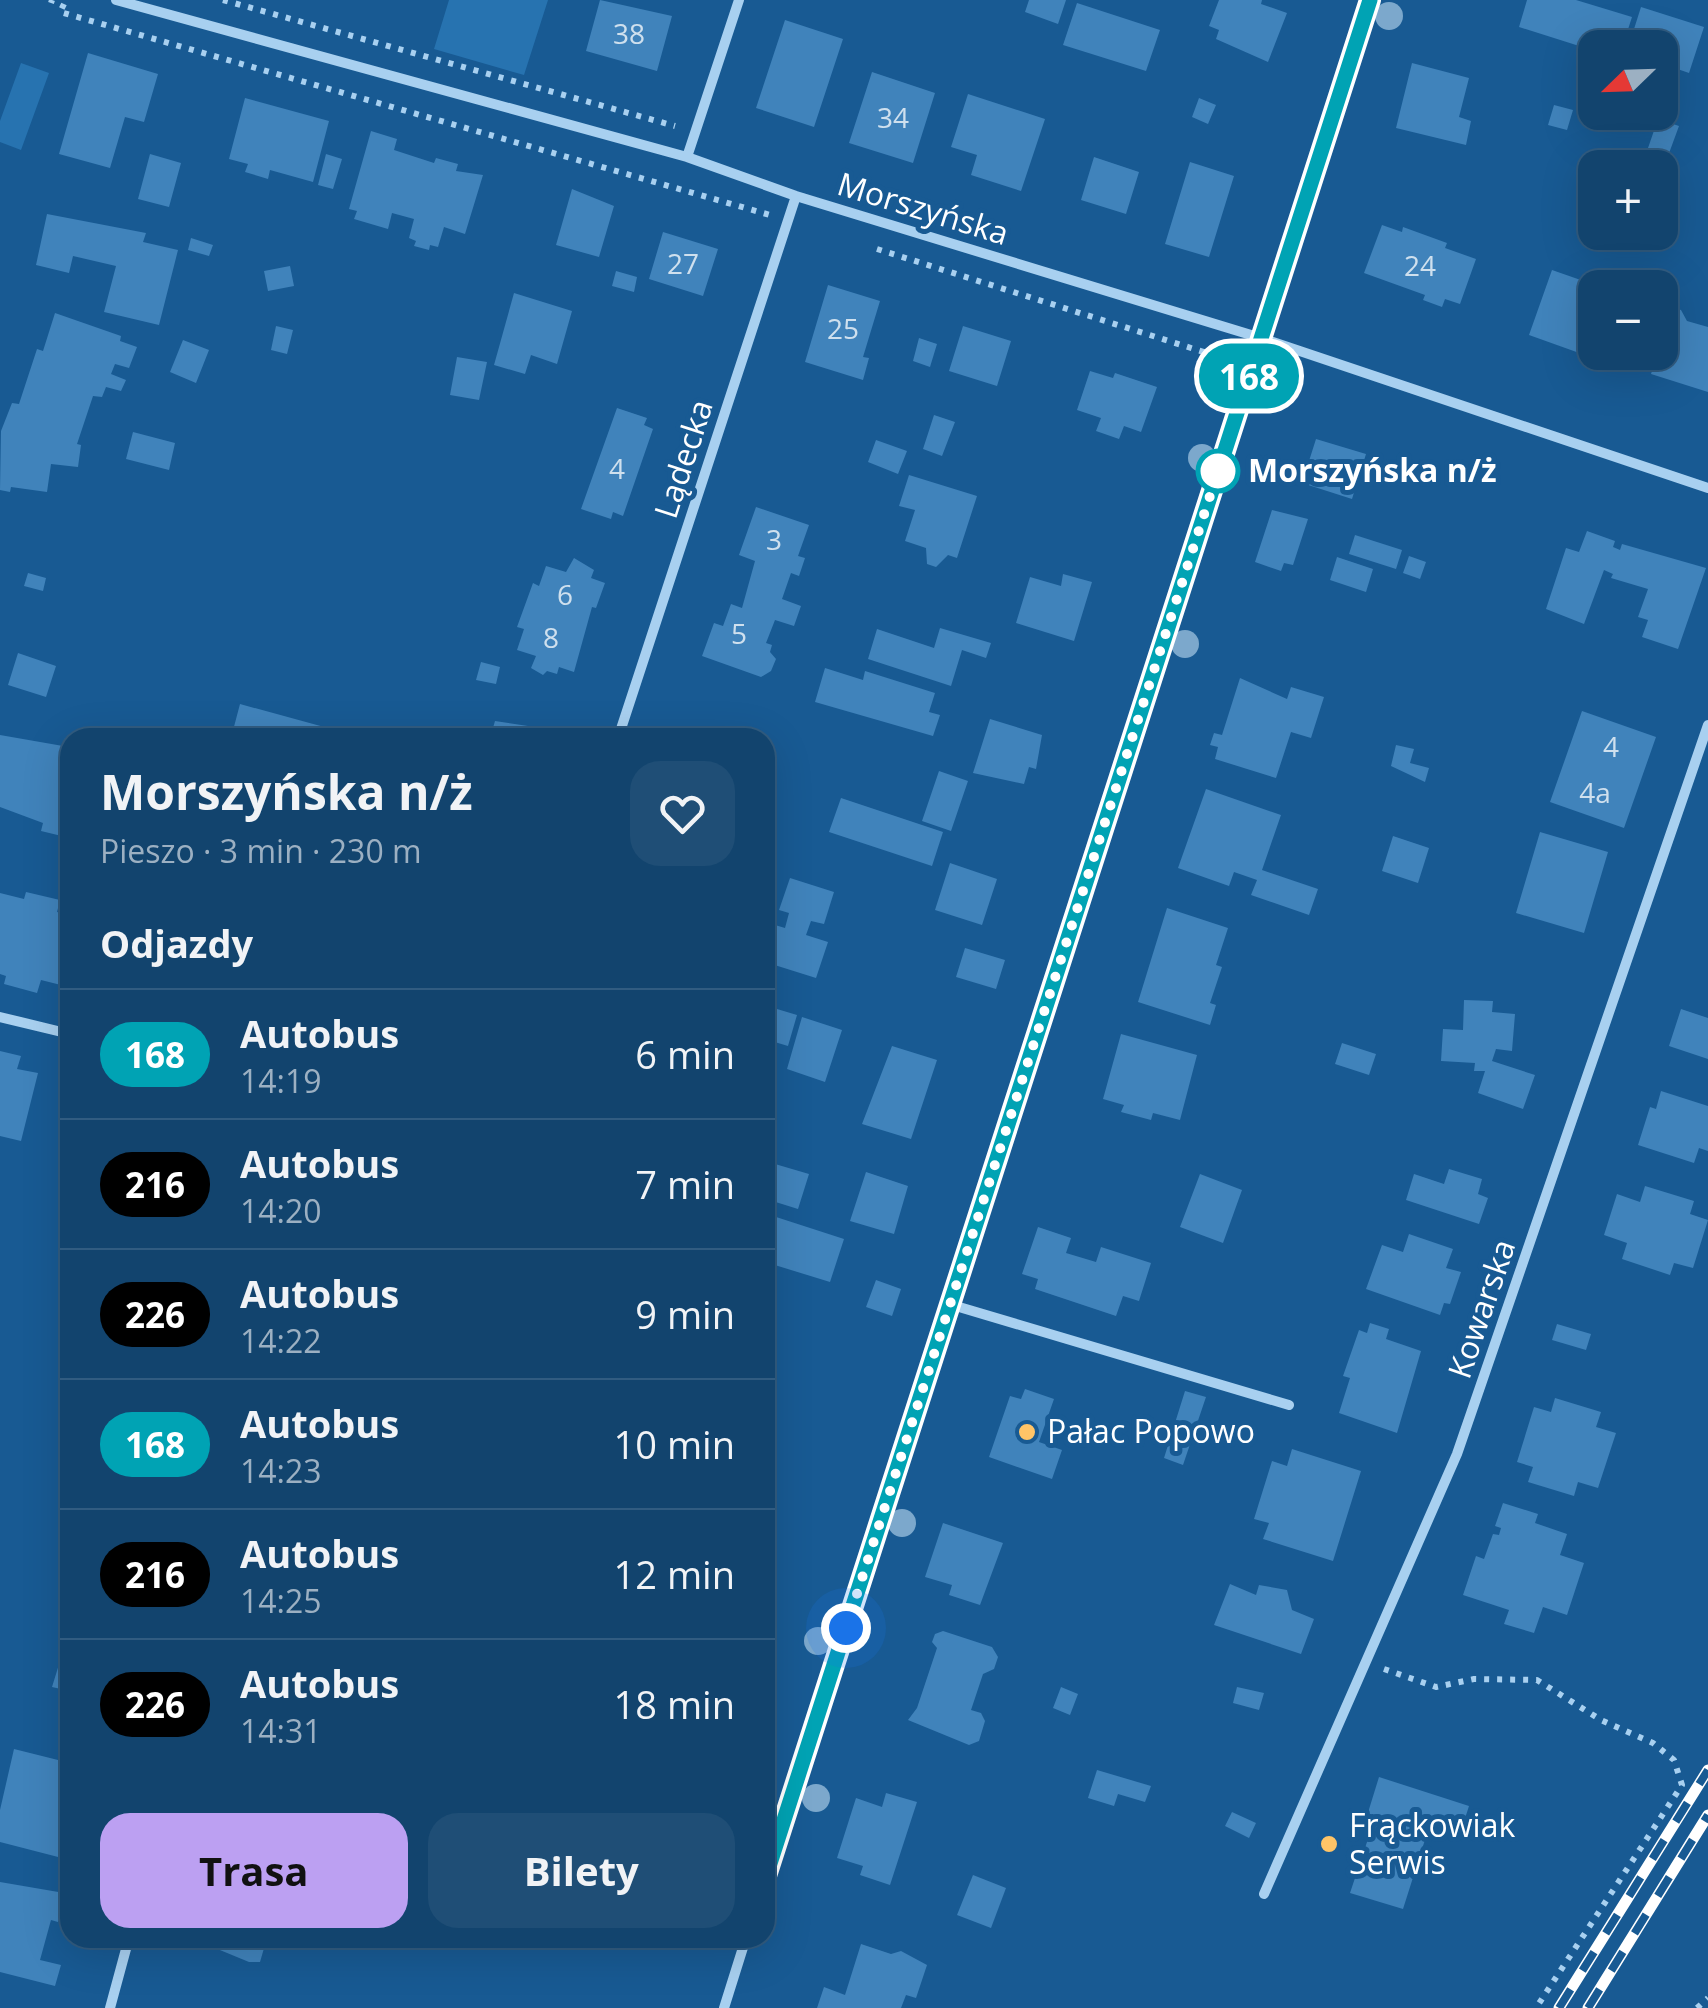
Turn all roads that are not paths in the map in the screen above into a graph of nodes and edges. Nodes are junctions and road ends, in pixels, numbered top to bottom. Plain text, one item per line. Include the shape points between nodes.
1 (116, 0) edge
2 (739, 0) edge
3 (1370, 0) edge
4 (687, 158) junction
5 (796, 196) junction
6 (1261, 338) junction
7 (1708, 488) edge
8 (1708, 725) edge
9 (621, 728) edge
10 (0, 1017) edge
11 (60, 1032) edge
12 (949, 1304) junction
13 (1289, 1405) dead end
14 (775, 1848) edge
15 (1264, 1894) dead end
16 (126, 1948) edge
17 (743, 1948) edge
18 (110, 2008) edge
19 (724, 2008) edge

1 - 4 street, Morszyńska
2 - 4 street
3 - 6 street
4 - 5 street, Morszyńska
5 - 6 street, Morszyńska
5 - 9 street, Lądecka
6 - 7 street, Morszyńska
6 - 12 street
8 - 15 street, Kowarska via 1458,1454
10 - 11 street
12 - 13 street
12 - 14 street
16 - 18 street
17 - 19 street

